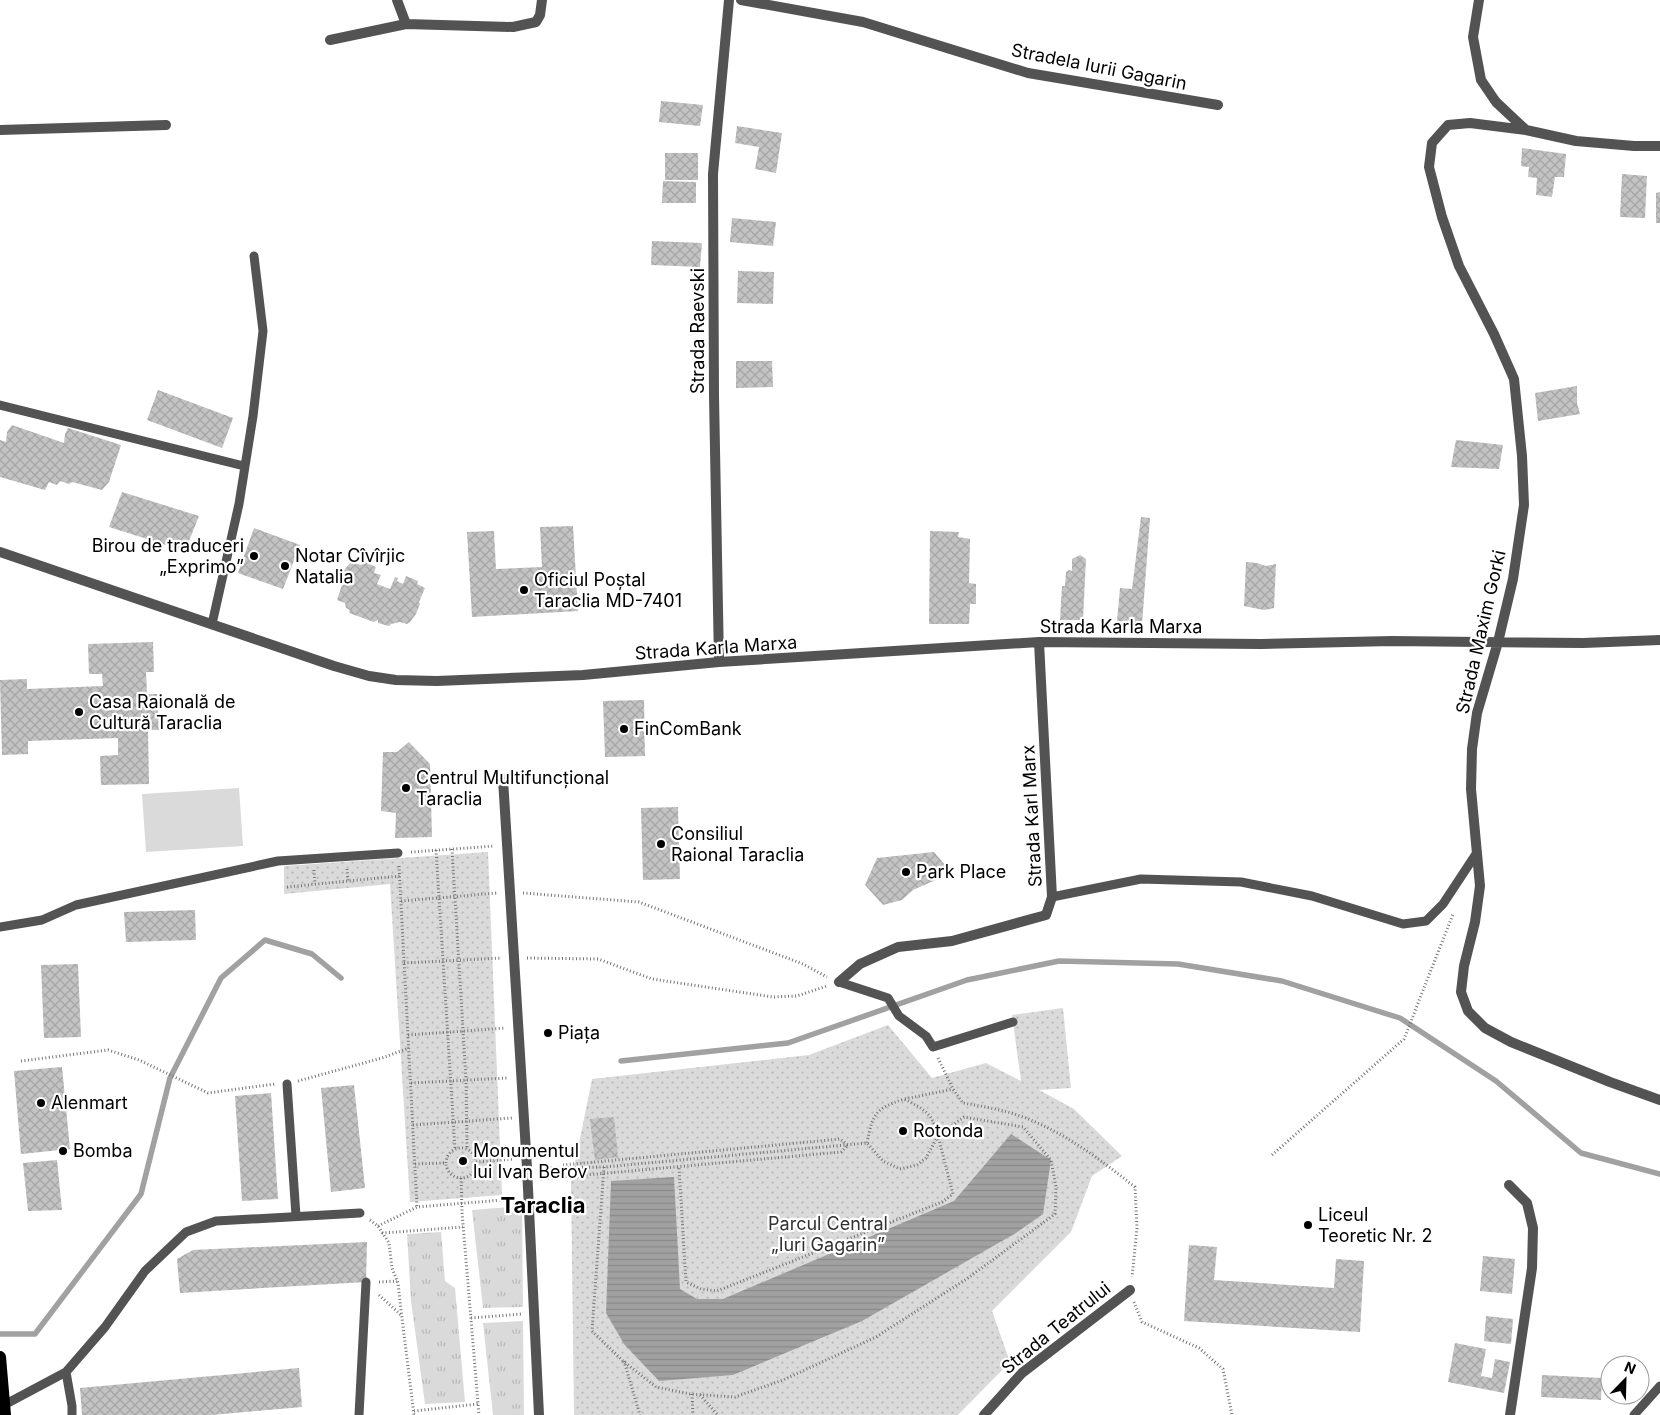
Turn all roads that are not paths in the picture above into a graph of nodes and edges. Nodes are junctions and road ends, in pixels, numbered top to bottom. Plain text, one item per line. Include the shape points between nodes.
1 (397, 0) edge
2 (542, 0) edge
3 (729, 0) edge
4 (741, 0) edge
5 (1479, 0) edge
6 (406, 24) junction
7 (330, 40) dead end
8 (1218, 105) dead end
9 (166, 125) dead end
10 (0, 130) edge
11 (1526, 130) junction
12 (1660, 146) edge
13 (254, 256) dead end
14 (0, 405) edge
15 (244, 466) junction
16 (0, 552) edge
17 (212, 624) junction
18 (1660, 640) edge
19 (1039, 642) junction
20 (1498, 642) junction
21 (719, 662) junction
22 (503, 779) dead end
23 (398, 852) road end
24 (1476, 854) junction
25 (1052, 897) junction
26 (0, 927) edge
27 (839, 982) joint
28 (1013, 1022) dead end
29 (287, 1084) road end
30 (1660, 1100) edge
31 (1509, 1185) dead end
32 (360, 1213) road end
33 (296, 1216) junction
34 (366, 1282) road end
35 (1130, 1290) road end
36 (0, 1357) edge
37 (66, 1372) junction
38 (1660, 1386) edge
39 (4, 1410) edge
40 (72, 1415) edge
41 (359, 1415) edge
42 (539, 1415) edge
43 (984, 1415) edge
44 (1510, 1415) edge
45 (1634, 1415) edge

1 - 6 street
2 - 6 street via 536,22 525,25
3 - 21 street, Strada Raevski via 713,174
4 - 8 street, Stradela Iurii Gagarin via 863,22 1028,73
5 - 11 street via 1473,37 1481,80 1496,102
6 - 7 street
9 - 10 street
11 - 12 street via 1576,141
11 - 20 street, Strada Maxim Gorki via 1470,123 1448,125 1432,143 1429,167 1459,266 1514,379 1524,505 1513,579
13 - 15 lane via 263,331
14 - 15 lane
15 - 17 lane via 239,504
16 - 17 street, Strada Karla Marxa
17 - 21 street, Strada Karla Marxa via 334,666 396,680 583,675
18 - 20 street, Strada Karla Marxa
19 - 20 street, Strada Karla Marxa
19 - 21 street, Strada Karla Marxa
19 - 25 street, Strada Karl Marx
20 - 24 street, Strada Maxim Gorki via 1476,713 1472,750
22 - 42 street via 530,1198
23 - 26 lane via 278,861 76,905 42,920
24 - 25 lane via 1442,904 1426,921 1403,924 1312,896 1241,882 1142,879
24 - 30 street, Strada Maxim Gorki via 1480,886 1461,992 1468,1011 1485,1028 1512,1042
25 - 27 street, Strada Karl Marx via 1046,915 952,941 898,947 860,964
27 - 28 lane via 888,998 899,1016 926,1036 933,1046
29 - 33 lane
31 - 44 street via 1526,1202 1533,1228 1532,1268
32 - 33 lane
33 - 37 lane via 216,1221 186,1232 145,1271 105,1327
34 - 41 lane
35 - 43 street, Strada Teatrului via 1022,1373
36 - 39 main road
37 - 39 lane
37 - 40 lane
38 - 45 lane

